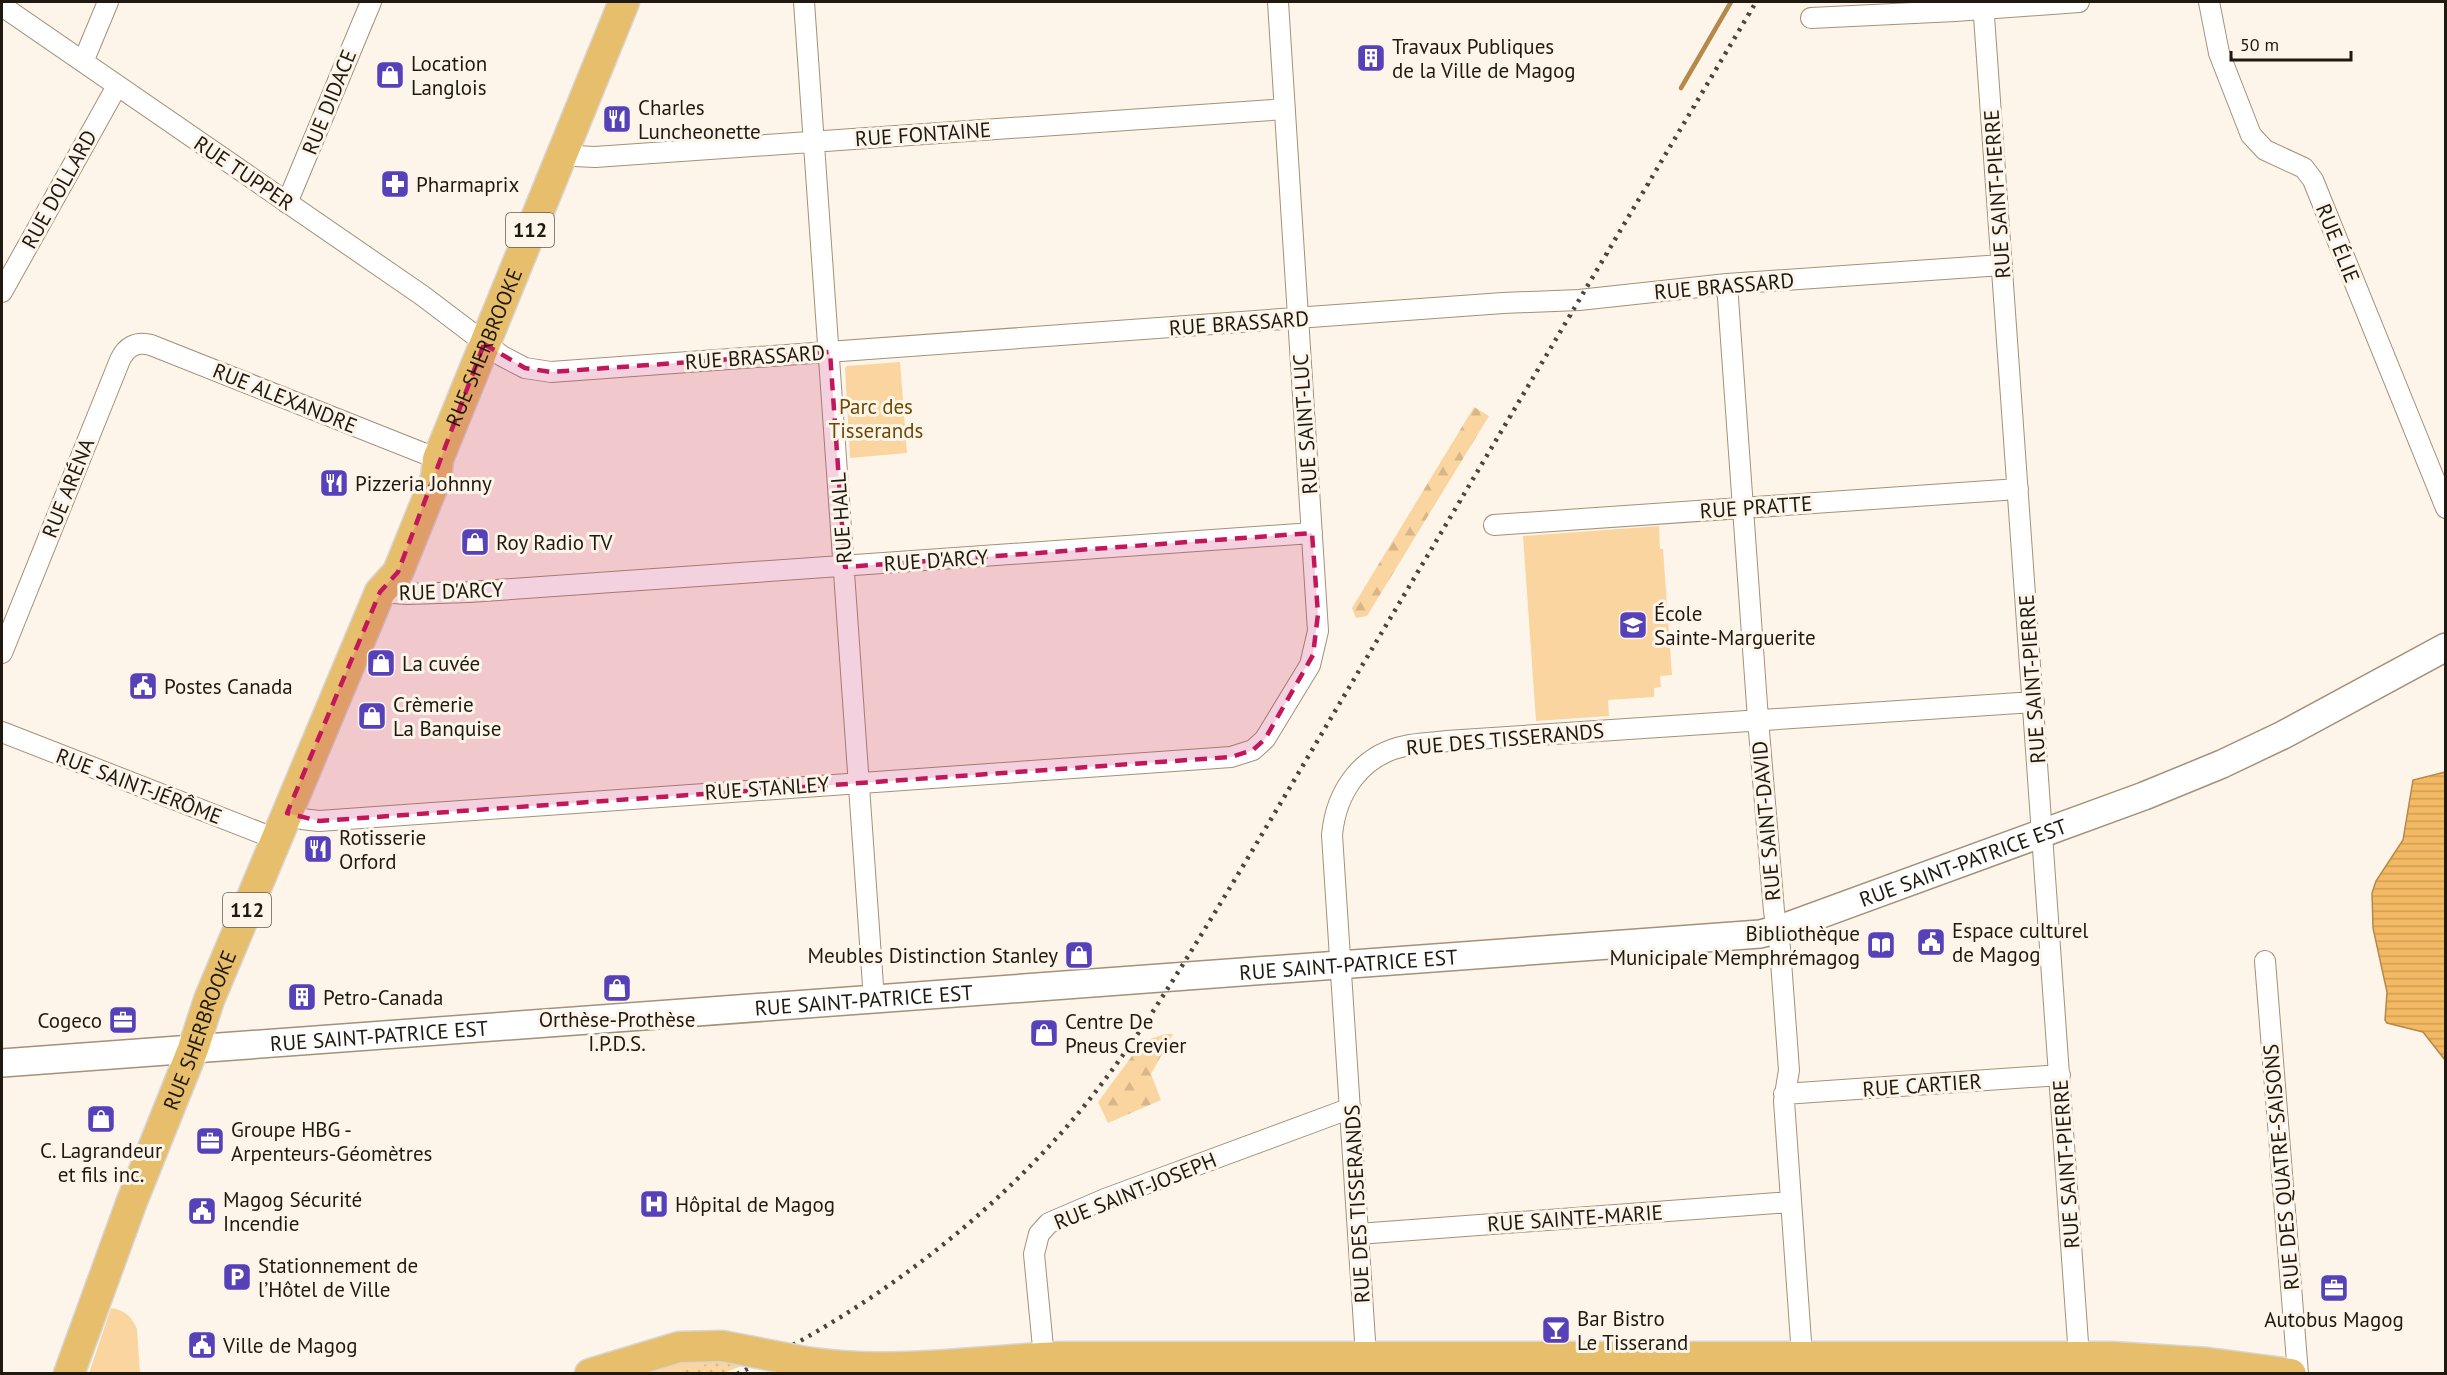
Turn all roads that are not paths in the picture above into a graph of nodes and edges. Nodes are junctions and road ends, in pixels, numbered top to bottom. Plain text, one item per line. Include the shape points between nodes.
1 (108, 2) edge
2 (371, 2) edge
3 (624, 2) edge
4 (804, 2) edge
5 (1278, 2) edge
6 (2079, 2) edge
7 (2209, 2) edge
8 (1985, 4) edge
9 (2, 6) edge
10 (1811, 18) dead end
11 (83, 62) junction
12 (117, 86) junction
13 (1285, 109) junction
14 (815, 142) junction
15 (562, 154) junction
16 (287, 203) junction
17 (2002, 265) junction
18 (1727, 284) junction
19 (2, 292) edge
20 (1298, 319) junction
21 (484, 344) junction
22 (132, 345) joint
23 (830, 352) junction
24 (438, 459) junction
25 (2018, 489) junction
26 (1741, 508) junction
27 (2445, 508) edge
28 (1494, 525) dead end
29 (1312, 534) junction
30 (845, 567) junction
31 (380, 592) junction
32 (5, 633) edge
33 (2445, 647) edge
34 (2, 653) edge
35 (2034, 702) junction
36 (1758, 719) junction
37 (2, 732) edge
38 (1247, 753) joint
39 (858, 782) junction
40 (282, 826) junction
41 (2043, 833) junction
42 (1776, 930) junction
43 (2265, 961) dead end
44 (1341, 965) junction
45 (874, 1000) junction
46 (193, 1049) junction
47 (2, 1063) edge
48 (2060, 1076) junction
49 (1784, 1094) junction
50 (1351, 1108) junction
51 (1791, 1202) junction
52 (1358, 1234) junction
53 (1366, 1356) junction
54 (1802, 1356) junction
55 (2079, 1357) junction
56 (1044, 1358) junction
57 (69, 1374) edge
58 (590, 1374) edge
59 (2291, 1374) edge
60 (2298, 1374) edge

1 - 11 street
2 - 16 street, RUE DIDACE
3 - 15 main road, RUE SHERBROOKE / 112
4 - 14 street, RUE HALL
5 - 13 street, RUE SAINT-LUC
6 - 8 street
7 - 27 street, RUE ÉLIE via 2219,53 2251,135 2265,150 2304,168 2313,180
8 - 10 street
8 - 17 street, RUE SAINT-PIERRE
9 - 11 street, RUE TUPPER
11 - 12 street, RUE TUPPER
12 - 16 street, RUE TUPPER
12 - 19 street, RUE DOLLARD
13 - 14 street, RUE FONTAINE
13 - 20 street, RUE SAINT-LUC
14 - 15 street, RUE FONTAINE via 595,157
14 - 23 street, RUE HALL
15 - 21 main road, RUE SHERBROOKE / 112
16 - 21 street, RUE TUPPER via 445,312
17 - 18 street, RUE BRASSARD
17 - 25 street, RUE SAINT-PIERRE
18 - 20 street, RUE BRASSARD via 1579,300
18 - 26 street, RUE SAINT-DAVID
20 - 23 street, RUE BRASSARD
20 - 29 street, RUE SAINT-LUC
21 - 23 street, RUE BRASSARD via 525,368 551,372
21 - 24 main road, RUE SHERBROOKE / 112
22 - 24 street, RUE ALEXANDRE via 151,345
22 - 32 street, RUE ARÉNA via 123,353
23 - 30 street, RUE HALL
24 - 31 main road, RUE SHERBROOKE / 112 via 436,478 398,572
25 - 26 street, RUE PRATTE
25 - 35 street, RUE SAINT-PIERRE
26 - 28 street, RUE PRATTE
26 - 36 street, RUE SAINT-DAVID
29 - 30 street, RUE D'ARCY
29 - 38 street, RUE SAINT-LUC via 1318,614 1313,655 1265,739
30 - 31 street, RUE D'ARCY via 458,593
30 - 39 street, RUE HALL
31 - 40 main road, RUE SHERBROOKE / 112
32 - 34 street
33 - 41 street, RUE SAINT-PATRICE EST via 2247,753
35 - 36 street, RUE DES TISSERANDS
35 - 41 street, RUE SAINT-PIERRE
36 - 42 street, RUE SAINT-DAVID
36 - 44 street, RUE DES TISSERANDS via 1447,741 1405,746 1382,754 1362,768 1346,788 1333,824
37 - 40 street, RUE SAINT-JÉRÔME
38 - 39 street, RUE STANLEY
39 - 40 street, RUE STANLEY via 319,821 302,819
39 - 45 street, RUE HALL
40 - 46 main road, RUE SHERBROOKE / 112 via 209,1000
41 - 42 street, RUE SAINT-PATRICE EST
41 - 48 street, RUE SAINT-PIERRE
42 - 44 street, RUE SAINT-PATRICE EST via 1743,936
42 - 49 street, RUE SAINT-DAVID via 1789,1070
43 - 60 street, RUE DES QUATRE-SAISONS
44 - 45 street, RUE SAINT-PATRICE EST
44 - 50 street, RUE DES TISSERANDS
45 - 46 street, RUE SAINT-PATRICE EST
46 - 47 street, RUE SAINT-PATRICE EST
46 - 57 main road, RUE SHERBROOKE / 112
48 - 49 street, RUE CARTIER
48 - 55 street, RUE SAINT-PIERRE
49 - 51 street, RUE SAINT-DAVID
50 - 52 street, RUE DES TISSERANDS
50 - 56 street, RUE SAINT-JOSEPH via 1050,1223 1039,1234 1034,1254
51 - 52 street, RUE SAINTE-MARIE
51 - 54 street, RUE SAINT-DAVID
52 - 53 street, RUE DES TISSERANDS
53 - 54 main road
53 - 56 main road
54 - 55 main road
55 - 59 main road via 2176,1360
56 - 58 main road, bridge via 898,1371 846,1368 722,1346 680,1347

